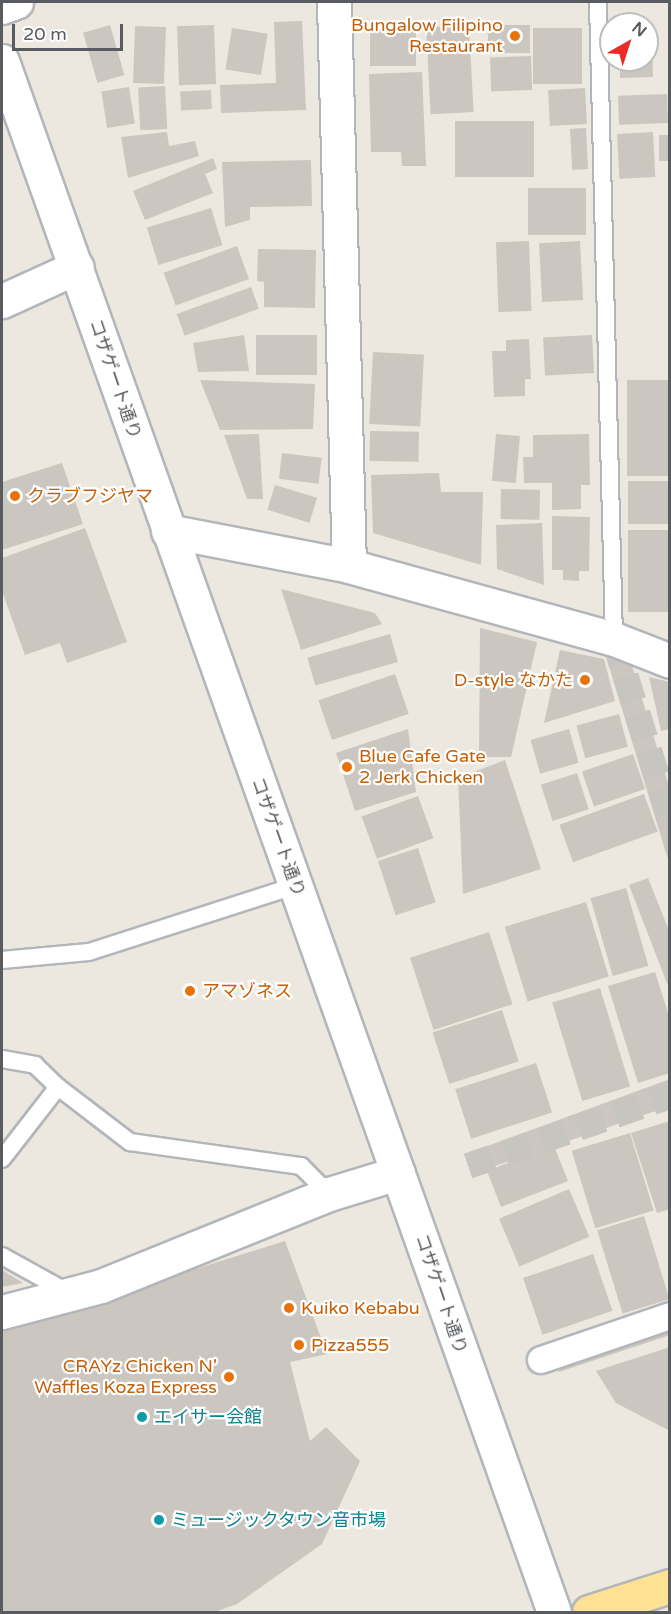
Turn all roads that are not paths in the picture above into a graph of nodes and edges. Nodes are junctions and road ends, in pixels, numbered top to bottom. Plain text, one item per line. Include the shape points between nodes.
1 (16, 2) edge
2 (334, 2) edge
3 (598, 2) edge
4 (2, 7) edge
5 (2, 61) edge
6 (76, 267) junction
7 (2, 301) edge
8 (168, 531) junction
9 (349, 566) junction
10 (614, 639) junction
11 (669, 662) edge
12 (295, 886) junction
13 (2, 960) edge
14 (2, 1059) edge
15 (58, 1087) junction
16 (2, 1159) edge
17 (398, 1173) junction
18 (329, 1194) junction
19 (2, 1256) edge
20 (71, 1294) junction
21 (2, 1312) edge
22 (669, 1316) edge
23 (541, 1360) dead end
24 (669, 1586) edge
25 (554, 1612) edge
26 (589, 1612) edge

1 - 4 main road
2 - 9 main road
3 - 10 lane
5 - 6 main road, コザゲート通り
6 - 7 main road
6 - 8 main road, コザゲート通り
8 - 9 main road
8 - 12 main road, コザゲート通り
9 - 10 main road
10 - 11 main road
12 - 13 lane via 89,952
12 - 17 main road, コザゲート通り
14 - 15 lane via 34,1065
15 - 16 lane
15 - 18 lane via 130,1142 301,1166
17 - 18 main road
17 - 25 main road, コザゲート通り
18 - 20 main road via 101,1286
19 - 20 lane
20 - 21 main road
22 - 23 street
24 - 26 highway

